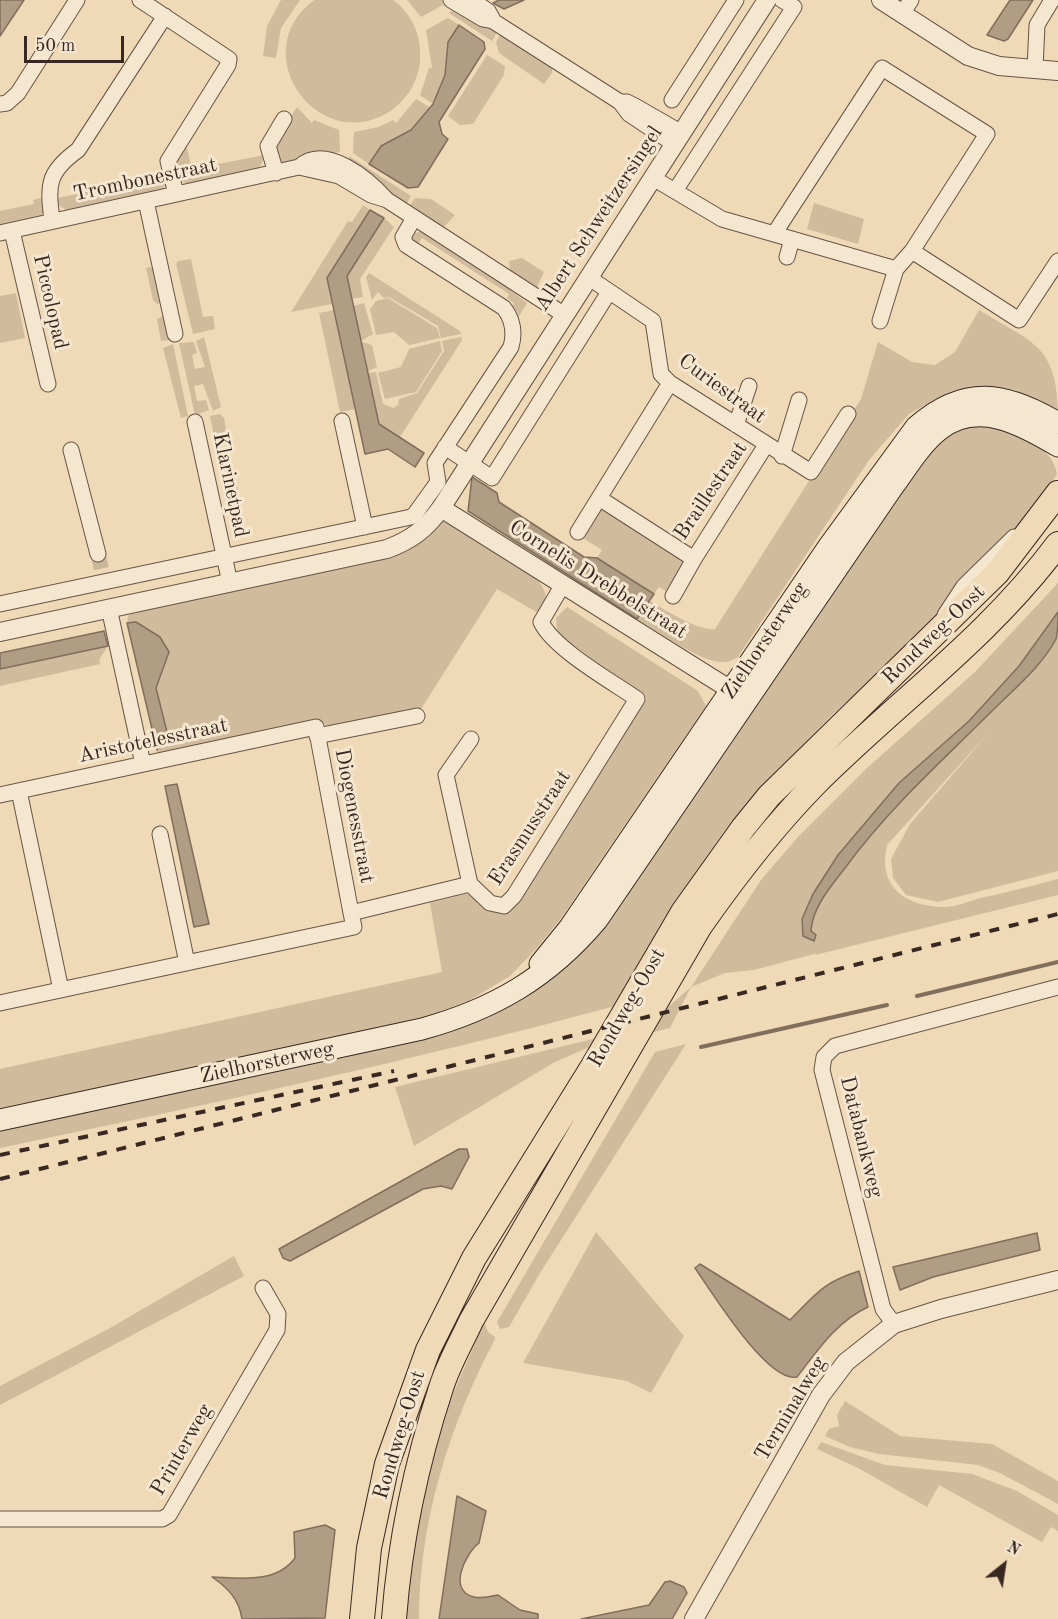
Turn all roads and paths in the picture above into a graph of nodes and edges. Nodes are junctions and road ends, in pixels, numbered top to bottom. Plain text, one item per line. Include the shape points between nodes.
1 (77, 0) edge
2 (140, 0) edge
3 (451, 0) edge
4 (472, 0) edge
5 (736, 0) edge
6 (767, 0) edge
7 (782, 0) edge
8 (881, 0) edge
9 (1052, 0) edge
10 (906, 7) edge
11 (165, 16) junction
12 (493, 21) junction
13 (1035, 69) junction
14 (1058, 71) edge
15 (672, 100) dead end
16 (2, 106) edge
17 (284, 118) dead end
18 (678, 139) junction
19 (276, 172) junction
20 (653, 178) junction
21 (675, 191) junction
22 (176, 194) junction
23 (146, 201) junction
24 (414, 218) junction
25 (52, 221) junction
26 (6, 232) edge
27 (774, 234) junction
28 (792, 239) junction
29 (912, 250) junction
30 (787, 256) dead end
31 (1058, 261) edge
32 (896, 269) junction
33 (588, 277) junction
34 (609, 292) junction
35 (563, 314) junction
36 (880, 321) dead end
37 (176, 334) dead end
38 (670, 383) junction
39 (48, 384) dead end
40 (749, 386) dead end
41 (799, 400) dead end
42 (848, 414) dead end
43 (342, 421) dead end
44 (195, 422) dead end
45 (1058, 423) edge
46 (736, 425) junction
47 (766, 445) junction
48 (1058, 446) edge
49 (445, 447) junction
50 (71, 450) dead end
51 (782, 456) junction
52 (468, 462) junction
53 (1058, 493) edge
54 (599, 498) junction
55 (441, 508) junction
56 (365, 527) junction
57 (578, 532) dead end
58 (1058, 544) edge
59 (98, 554) tunnel mouth
60 (224, 557) junction
61 (694, 559) junction
62 (230, 583) junction
63 (562, 586) junction
64 (673, 596) dead end
65 (0, 604) edge
66 (109, 608) junction
67 (0, 632) edge
68 (739, 695) junction
69 (417, 716) dead end
70 (316, 732) junction
71 (471, 740) dead end
72 (143, 764) junction
73 (19, 791) junction
74 (0, 795) edge
75 (160, 834) dead end
76 (470, 884) junction
77 (351, 913) junction
78 (186, 963) junction
79 (1058, 987) edge
80 (61, 990) junction
81 (0, 1003) edge
82 (0, 1120) edge
83 (1058, 1280) edge
84 (263, 1288) dead end
85 (894, 1324) junction
86 (0, 1519) edge
87 (362, 1619) edge
88 (394, 1619) edge
89 (695, 1619) edge

1 - 16 street via 18,93
2 - 11 street
3 - 12 street via 483,20
4 - 12 street via 488,11
5 - 15 street
6 - 18 street, Albert Schweitzersingel
7 - 21 street via 794,7
8 - 10 street
9 - 13 street via 1037,26
10 - 13 street via 968,56 999,66
11 - 22 street via 229,59 168,161
11 - 25 street via 78,150 66,159 48,186
12 - 18 street via 620,102 629,114
13 - 14 street
17 - 19 street via 268,146
18 - 20 street, Albert Schweitzersingel
19 - 22 street, Trombonestraat
19 - 24 street, Trombonestraat via 318,159 344,165
20 - 21 street
20 - 33 street, Albert Schweitzersingel
21 - 27 street via 722,219
22 - 23 street, Trombonestraat
23 - 25 street, Trombonestraat
23 - 37 street
24 - 35 street, Trombonestraat
24 - 49 street via 403,237 406,245 504,308 512,324 511,347
25 - 26 street, Trombonestraat
26 - 39 street, Piccolopad
27 - 28 street
27 - 29 street via 882,68 987,134
28 - 30 street
28 - 32 street
29 - 31 street via 1019,320
29 - 32 street
32 - 36 street
33 - 34 street, Curiestraat
33 - 35 street, Albert Schweitzersingel
34 - 38 street, Curiestraat via 652,321 661,374
34 - 52 street via 492,478
35 - 52 street, Albert Schweitzersingel
38 - 46 street, Curiestraat
38 - 54 street
40 - 46 street
41 - 51 street
42 - 51 street, Curiestraat via 811,472
43 - 56 street
44 - 60 street, Klarinetpad
45 - 68 main road, Zielhorsterweg via 1020,402 984,396 934,411 896,454
46 - 47 street, Curiestraat
47 - 51 street, Curiestraat
47 - 61 street, Braillestraat
48 - 68 main road, Zielhorsterweg via 1002,418 966,418 940,430 928,440
49 - 52 street
49 - 56 street via 435,463 438,482 415,514
50 - 59 street
52 - 55 street, Albert Schweitzersingel
53 - 87 main road, Rondweg-Oost via 997,573 801,762 729,847 683,912 474,1258 428,1350 387,1464 369,1548
54 - 57 street
54 - 61 street, Braillestraat
55 - 62 street, Albert Schweitzersingel via 420,532 387,549
55 - 63 street, Cornelis Drebbelstraat
56 - 60 street
58 - 88 main road, Rondweg-Oost via 968,646 849,752 781,820 700,926 471,1321 441,1386 399,1552
60 - 62 street
60 - 65 street via 103,576
61 - 64 street
62 - 66 street, Albert Schweitzersingel
63 - 68 street, Cornelis Drebbelstraat
63 - 76 street, Erasmusstraat via 541,622 544,627 555,641 637,699 504,906 490,903
66 - 67 street, Albert Schweitzersingel
66 - 72 street
68 - 82 main road, Zielhorsterweg via 525,984 456,1020 422,1029
69 - 70 street, Aristotelesstraat
70 - 72 street, Aristotelesstraat
70 - 77 street, Diogenesstraat
71 - 76 street via 446,775
72 - 73 street, Aristotelesstraat
73 - 74 street, Aristotelesstraat
73 - 80 street
75 - 78 street
76 - 77 street, Erasmusstraat
77 - 78 street via 354,927
78 - 80 street
79 - 85 street, Databankweg via 835,1046 824,1057 822,1070 883,1309
80 - 81 street
83 - 85 street, Terminalweg
84 - 86 street, Printerweg via 278,1314 277,1330 169,1515 162,1519
85 - 89 street, Terminalweg via 846,1362 821,1395

